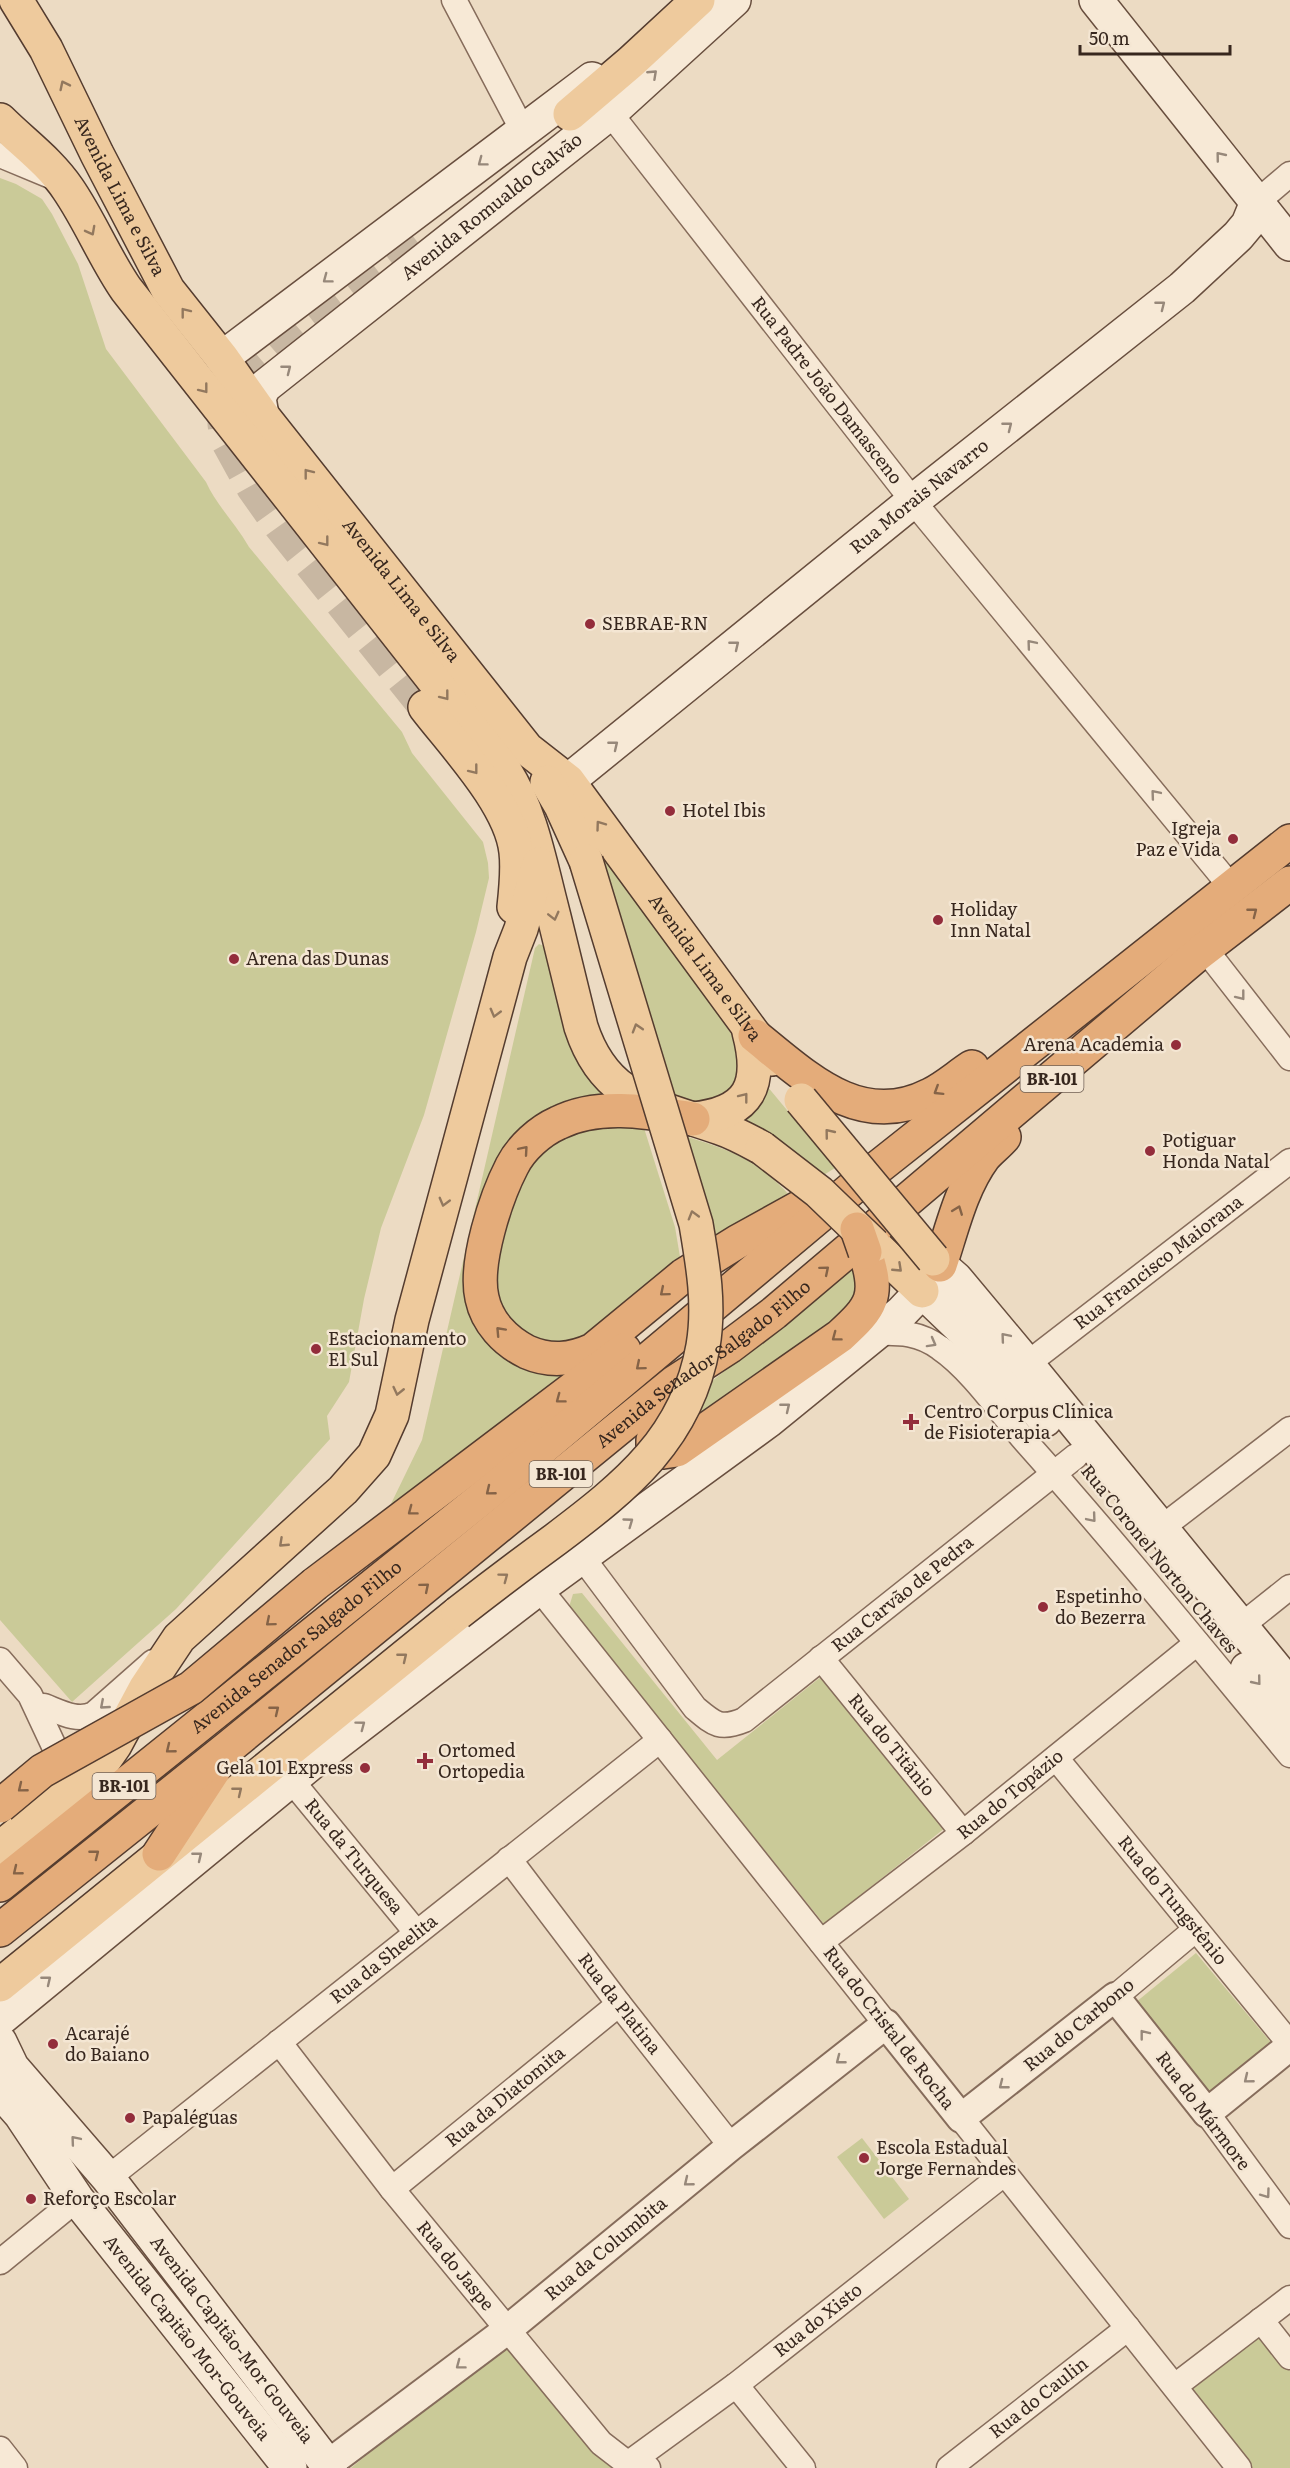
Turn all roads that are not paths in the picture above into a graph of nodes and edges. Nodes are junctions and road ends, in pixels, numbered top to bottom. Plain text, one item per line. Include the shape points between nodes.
1 (16, 0) edge
2 (27, 0) edge
3 (40, 0) edge
4 (454, 0) edge
5 (698, 0) edge
6 (734, 0) edge
7 (1096, 0) edge
8 (46, 49) junction
9 (610, 113) junction
10 (570, 114) dead end
11 (523, 131) junction
12 (4, 135) edge
13 (1290, 174) edge
14 (1257, 202) junction
15 (1290, 244) edge
16 (222, 358) junction
17 (262, 415) junction
18 (913, 501) junction
19 (425, 707) tunnel mouth
20 (527, 749) junction
21 (568, 781) junction
22 (1290, 841) edge
23 (540, 860) junction
24 (1290, 883) edge
25 (1232, 888) junction
26 (1193, 918) junction
27 (1202, 952) junction
28 (510, 957) junction
29 (752, 1032) junction
30 (1290, 1058) edge
31 (693, 1119) junction
32 (762, 1148) joint
33 (894, 1155) junction
34 (1290, 1161) edge
35 (862, 1180) junction
36 (865, 1242) junction
37 (932, 1272) junction
38 (876, 1333) junction
39 (1027, 1364) junction
40 (675, 1382) junction
41 (1290, 1429) edge
42 (1065, 1465) junction
43 (1160, 1529) junction
44 (582, 1557) junction
45 (1290, 1587) edge
46 (539, 1588) junction
47 (1241, 1626) junction
48 (179, 1638) junction
49 (1197, 1643) junction
50 (821, 1658) junction
51 (0, 1660) edge
52 (1290, 1686) edge
53 (37, 1700) junction
54 (1290, 1722) edge
55 (660, 1740) junction
56 (230, 1747) junction
57 (109, 1754) junction
58 (1290, 1755) edge
59 (1056, 1758) junction
60 (294, 1767) junction
61 (74, 1789) junction
62 (0, 1806) edge
63 (963, 1833) junction
64 (0, 1848) edge
65 (159, 1854) junction
66 (509, 1859) junction
67 (0, 1885) edge
68 (0, 1930) edge
69 (1195, 1930) junction
70 (416, 1932) junction
71 (821, 1942) junction
72 (1114, 1997) junction
73 (619, 2004) junction
74 (0, 2016) edge
75 (886, 2024) junction
76 (279, 2042) junction
77 (1290, 2045) edge
78 (0, 2091) edge
79 (1207, 2113) junction
80 (961, 2118) junction
81 (731, 2146) junction
82 (1005, 2174) junction
83 (108, 2178) junction
84 (392, 2190) junction
85 (77, 2199) junction
86 (1290, 2226) edge
87 (0, 2262) edge
88 (1290, 2298) edge
89 (1261, 2320) junction
90 (1128, 2328) junction
91 (507, 2330) junction
92 (1290, 2357) edge
93 (736, 2385) junction
94 (1174, 2386) junction
95 (0, 2449) edge
96 (639, 2465) edge
97 (327, 2467) edge
98 (15, 2468) edge
99 (290, 2468) edge
100 (803, 2468) edge
101 (950, 2468) edge
102 (1239, 2468) edge

1 - 8 main road, Avenida Lima e Silva
2 - 8 main road
3 - 8 main road via 47,31
4 - 11 street
5 - 10 main road
5 - 11 main road
9 -> 6 main road, Avenida Romualdo Galvão
14 -> 7 main road
16 -> 8 main road, Avenida Lima e Silva via 168,290
17 -> 9 main road, Avenida Romualdo Galvão via 259,398 264,387
9 - 18 street, Rua Padre João Damasceno
11 -> 16 main road
12 -> 23 main road, Avenida Lima e Silva via 62,180 126,289 505,771 524,805
13 - 14 street
14 - 15 main road
18 -> 14 main road, Rua Morais Navarro via 1182,288 1238,236
16 - 17 main road, Avenida Lima e Silva
20 -> 17 main road, Avenida Lima e Silva
21 -> 18 main road, Rua Morais Navarro
25 -> 18 street, Rua Padre João Damasceno
19 -> 28 main road via 506,818 516,850
20 - 21 main road, Avenida Lima e Silva
60 -> 20 main road, bridge via 458,1613 613,1496 638,1472 664,1440 677,1416 694,1383 703,1346 705,1271 696,1224 586,861 561,806
29 -> 21 main road, Avenida Lima e Silva
22 - 25 highway, Avenida Senador Salgado Filho / BR-101
23 - 28 main road
23 -> 31 main road, Avenida Lima e Silva via 588,1049 616,1085 665,1111
27 -> 24 highway, Avenida Senador Salgado Filho / BR-101
25 - 26 highway, Avenida Senador Salgado Filho / BR-101
26 -> 29 highway via 1160,928 946,1085 914,1101 884,1106 850,1102 821,1089
26 - 33 highway, Avenida Senador Salgado Filho / BR-101
27 -> 30 street
37 -> 27 highway via 984,1158 1033,1107 1192,973
40 -> 27 highway, Avenida Senador Salgado Filho / BR-101 via 774,1313
28 -> 48 main road via 384,1435 374,1455 344,1490
31 -> 29 main road via 718,1116 742,1101 750,1089 756,1064
37 -> 29 main road, Avenida Lima e Silva, bridge
31 - 32 main road, Avenida Lima e Silva
33 -> 31 highway via 684,1275 593,1350 576,1358 557,1359 531,1354 510,1341 488,1317 480,1285 493,1216 512,1165 521,1153 542,1133 572,1117 610,1110
32 - 36 main road, Rua Coronel Norton Chaves, bridge via 798,1174
33 - 35 highway, Avenida Senador Salgado Filho / BR-101
34 - 39 street, Rua Francisco Maiorana
35 -> 62 highway, BR-101, bridge via 744,1263 711,1281 315,1584 191,1688 42,1771
35 -> 67 highway, Avenida Senador Salgado Filho / BR-101 via 502,1482
36 -> 37 main road, Rua Coronel Norton Chaves
36 -> 40 highway via 872,1281 870,1300 862,1315 840,1335 676,1450 663,1452 653,1440
37 - 38 main road via 902,1312
39 -> 37 main road, Rua Coronel Norton Chaves via 956,1279
37 - 42 main road, Rua Coronel Norton Chaves
38 -> 42 street, Rua Coronel Norton Chaves via 906,1333 940,1347
44 -> 38 main road via 768,1422
39 - 43 main road, Rua Coronel Norton Chaves
56 -> 40 highway, Avenida Senador Salgado Filho / BR-101
41 - 43 street
42 -> 49 street, Rua Coronel Norton Chaves
42 - 50 street, Rua Carvão de Pedra
42 -> 54 main road, Rua Coronel Norton Chaves
43 - 47 main road, Rua Coronel Norton Chaves
44 - 46 main road
44 - 50 street, Rua Carvão de Pedra via 681,1693 710,1721 725,1726 744,1720
45 - 47 street
46 - 55 street, Rua do Cristal de Rocha
60 -> 46 main road
47 - 52 main road, Rua Coronel Norton Chaves
48 -> 53 street via 86,1718
48 - 57 main road via 144,1689
49 - 58 street, Rua Coronel Norton Chaves
49 - 59 street, Rua do Topázio
50 - 63 street, Rua do Titãnio
51 - 53 street
53 - 57 street
53 - 61 street
55 - 66 street, Rua da Sheelita
55 - 71 street, Rua do Cristal de Rocha
56 - 65 highway
68 -> 56 highway, Avenida Senador Salgado Filho / BR-101
57 - 61 main road
59 - 63 street, Rua do Topázio
59 - 69 street, Rua do Tungstênio
65 -> 60 main road
60 - 70 street, Rua da Turquesa
74 -> 60 main road
61 - 64 main road
63 - 71 street, Rua do Topázio
65 - 74 main road
66 - 70 street, Rua da Sheelita
66 - 73 street, Rua da Platina
69 - 72 street, Rua do Carbono
69 - 77 street, Rua do Tungstênio
70 - 76 street, Rua da Sheelita
71 - 75 street, Rua do Cristal de Rocha
79 -> 72 street, Rua do Mármore
72 -> 80 street, Rua do Carbono
73 - 81 street, Rua da Platina
73 - 84 street, Rua da Diatomita
83 -> 74 main road, Avenida Capitão-Mor Gouveia via 12,2067
75 - 80 street, Rua do Cristal de Rocha
75 -> 81 street, Rua da Columbita
76 - 83 street, Rua da Sheelita
76 - 84 street, Rua do Jaspe
77 -> 79 street
78 - 85 main road, Avenida Capitão Mor-Gouveia via 21,2115
79 -> 86 street, Rua do Mármore
80 - 82 street, Rua do Cristal de Rocha
81 -> 91 street, Rua da Columbita
82 - 90 street, Rua do Cristal de Rocha
82 - 93 street, Rua do Xisto
83 - 97 main road, Avenida Capitão-Mor Gouveia
84 - 91 street, Rua do Jaspe
85 - 87 street
85 - 99 main road, Avenida Capitão Mor-Gouveia
88 - 89 street
89 - 92 street
89 - 94 street
90 - 94 street, Rua do Cristal de Rocha
90 - 101 street, Rua do Caulin
91 - 96 street, Rua do Jaspe via 602,2443 617,2457
91 -> 97 street, Rua da Columbita
93 - 96 street, Rua do Xisto
93 - 100 street
94 - 102 street, Rua do Cristal de Rocha
95 - 98 street

